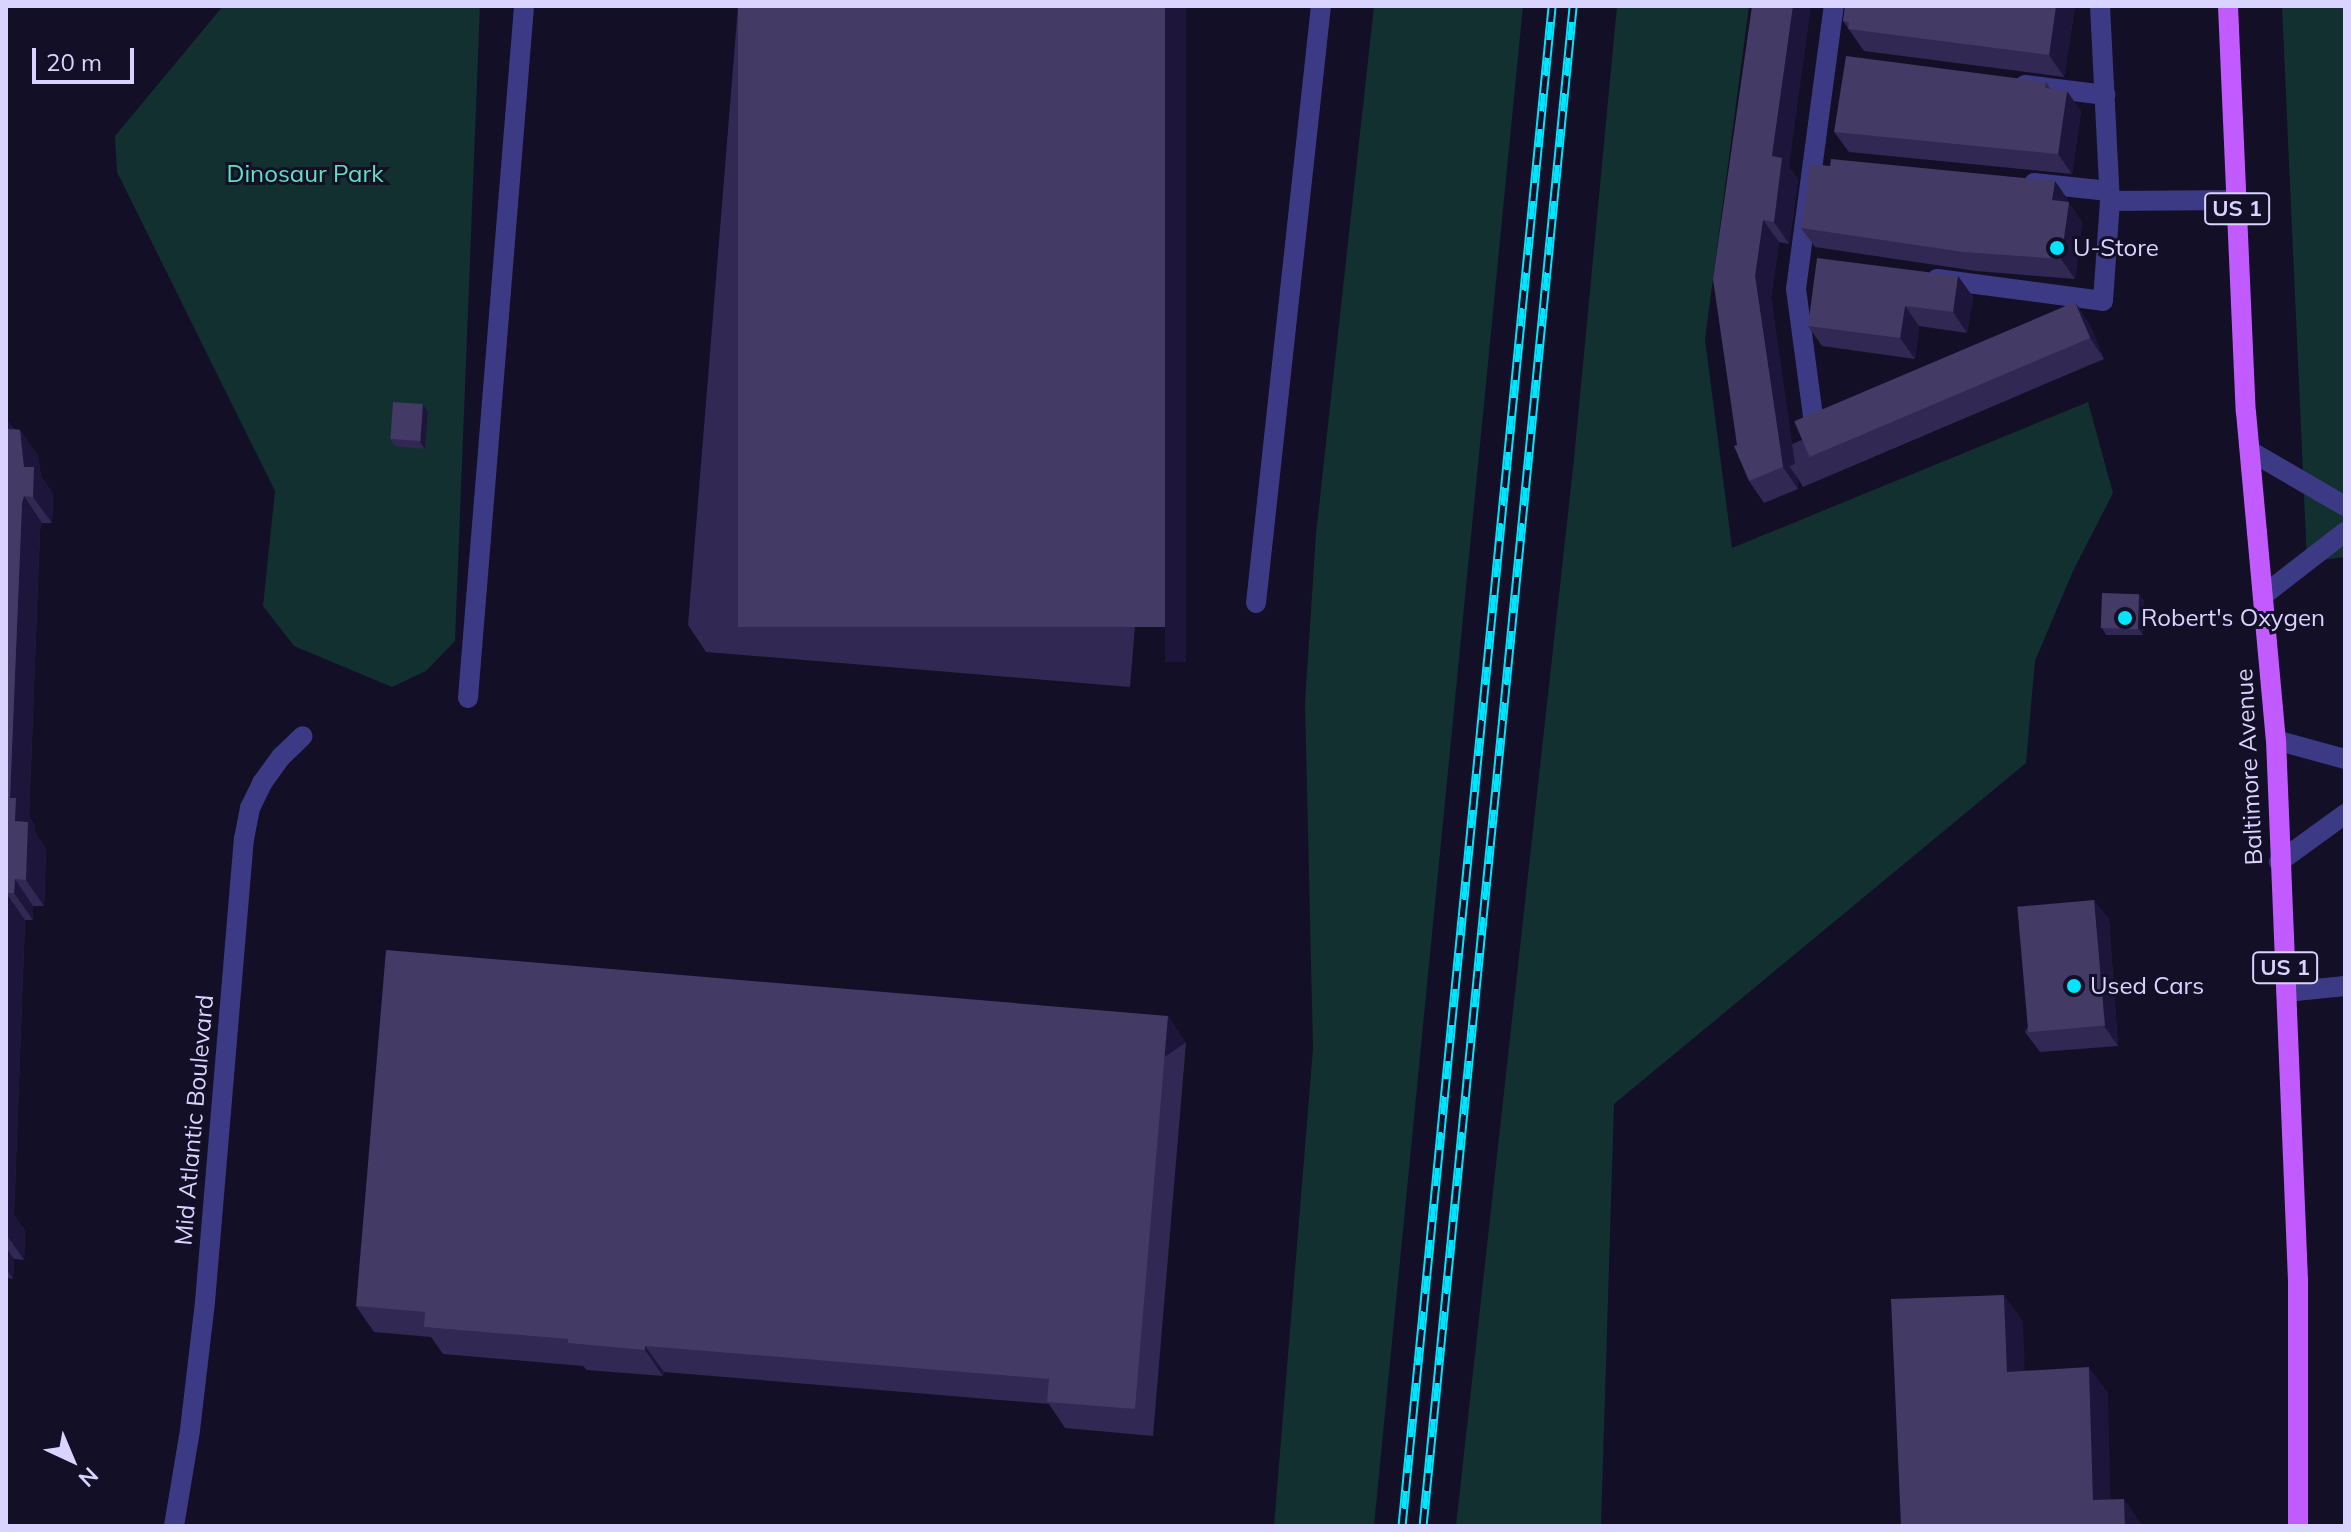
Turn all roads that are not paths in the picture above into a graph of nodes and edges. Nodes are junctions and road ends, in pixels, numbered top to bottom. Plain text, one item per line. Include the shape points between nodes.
1 (524, 6) edge
2 (1321, 6) edge
3 (1834, 6) edge
4 (2100, 6) edge
5 (2228, 6) edge
6 (2012, 83) edge
7 (2105, 95) junction
8 (2016, 182) edge
9 (2110, 196) junction
10 (2236, 200) junction
11 (1921, 277) edge
12 (1813, 416) edge
13 (2250, 451) junction
14 (2345, 506) edge
15 (2345, 532) edge
16 (2265, 594) junction
17 (1256, 603) dead end
18 (468, 698) dead end
19 (303, 736) dead end
20 (2276, 740) junction
21 (2345, 759) edge
22 (2345, 814) edge
23 (2279, 862) junction
24 (2345, 986) edge
25 (2286, 992) junction
26 (174, 1526) edge
27 (2298, 1526) edge

1 - 18 street
2 - 17 street
3 - 12 street via 1834,60 1821,163 1807,262 1796,289
4 - 7 street
5 - 10 main road, Baltimore Avenue / US 1
6 - 7 street
7 - 9 street
8 - 9 street
9 - 10 street
9 - 11 street via 2103,301
10 - 13 main road, Baltimore Avenue / US 1
13 - 14 street
13 - 16 main road, Baltimore Avenue / US 1
15 - 16 street
16 - 20 main road, Baltimore Avenue / US 1
19 - 26 street, Mid Atlantic Boulevard via 262,783 244,839 205,1302
20 - 21 street
20 - 23 main road, Baltimore Avenue / US 1
22 - 23 street
23 - 25 main road, Baltimore Avenue / US 1
24 - 25 street
25 - 27 main road, Baltimore Avenue / US 1 via 2298,1280

